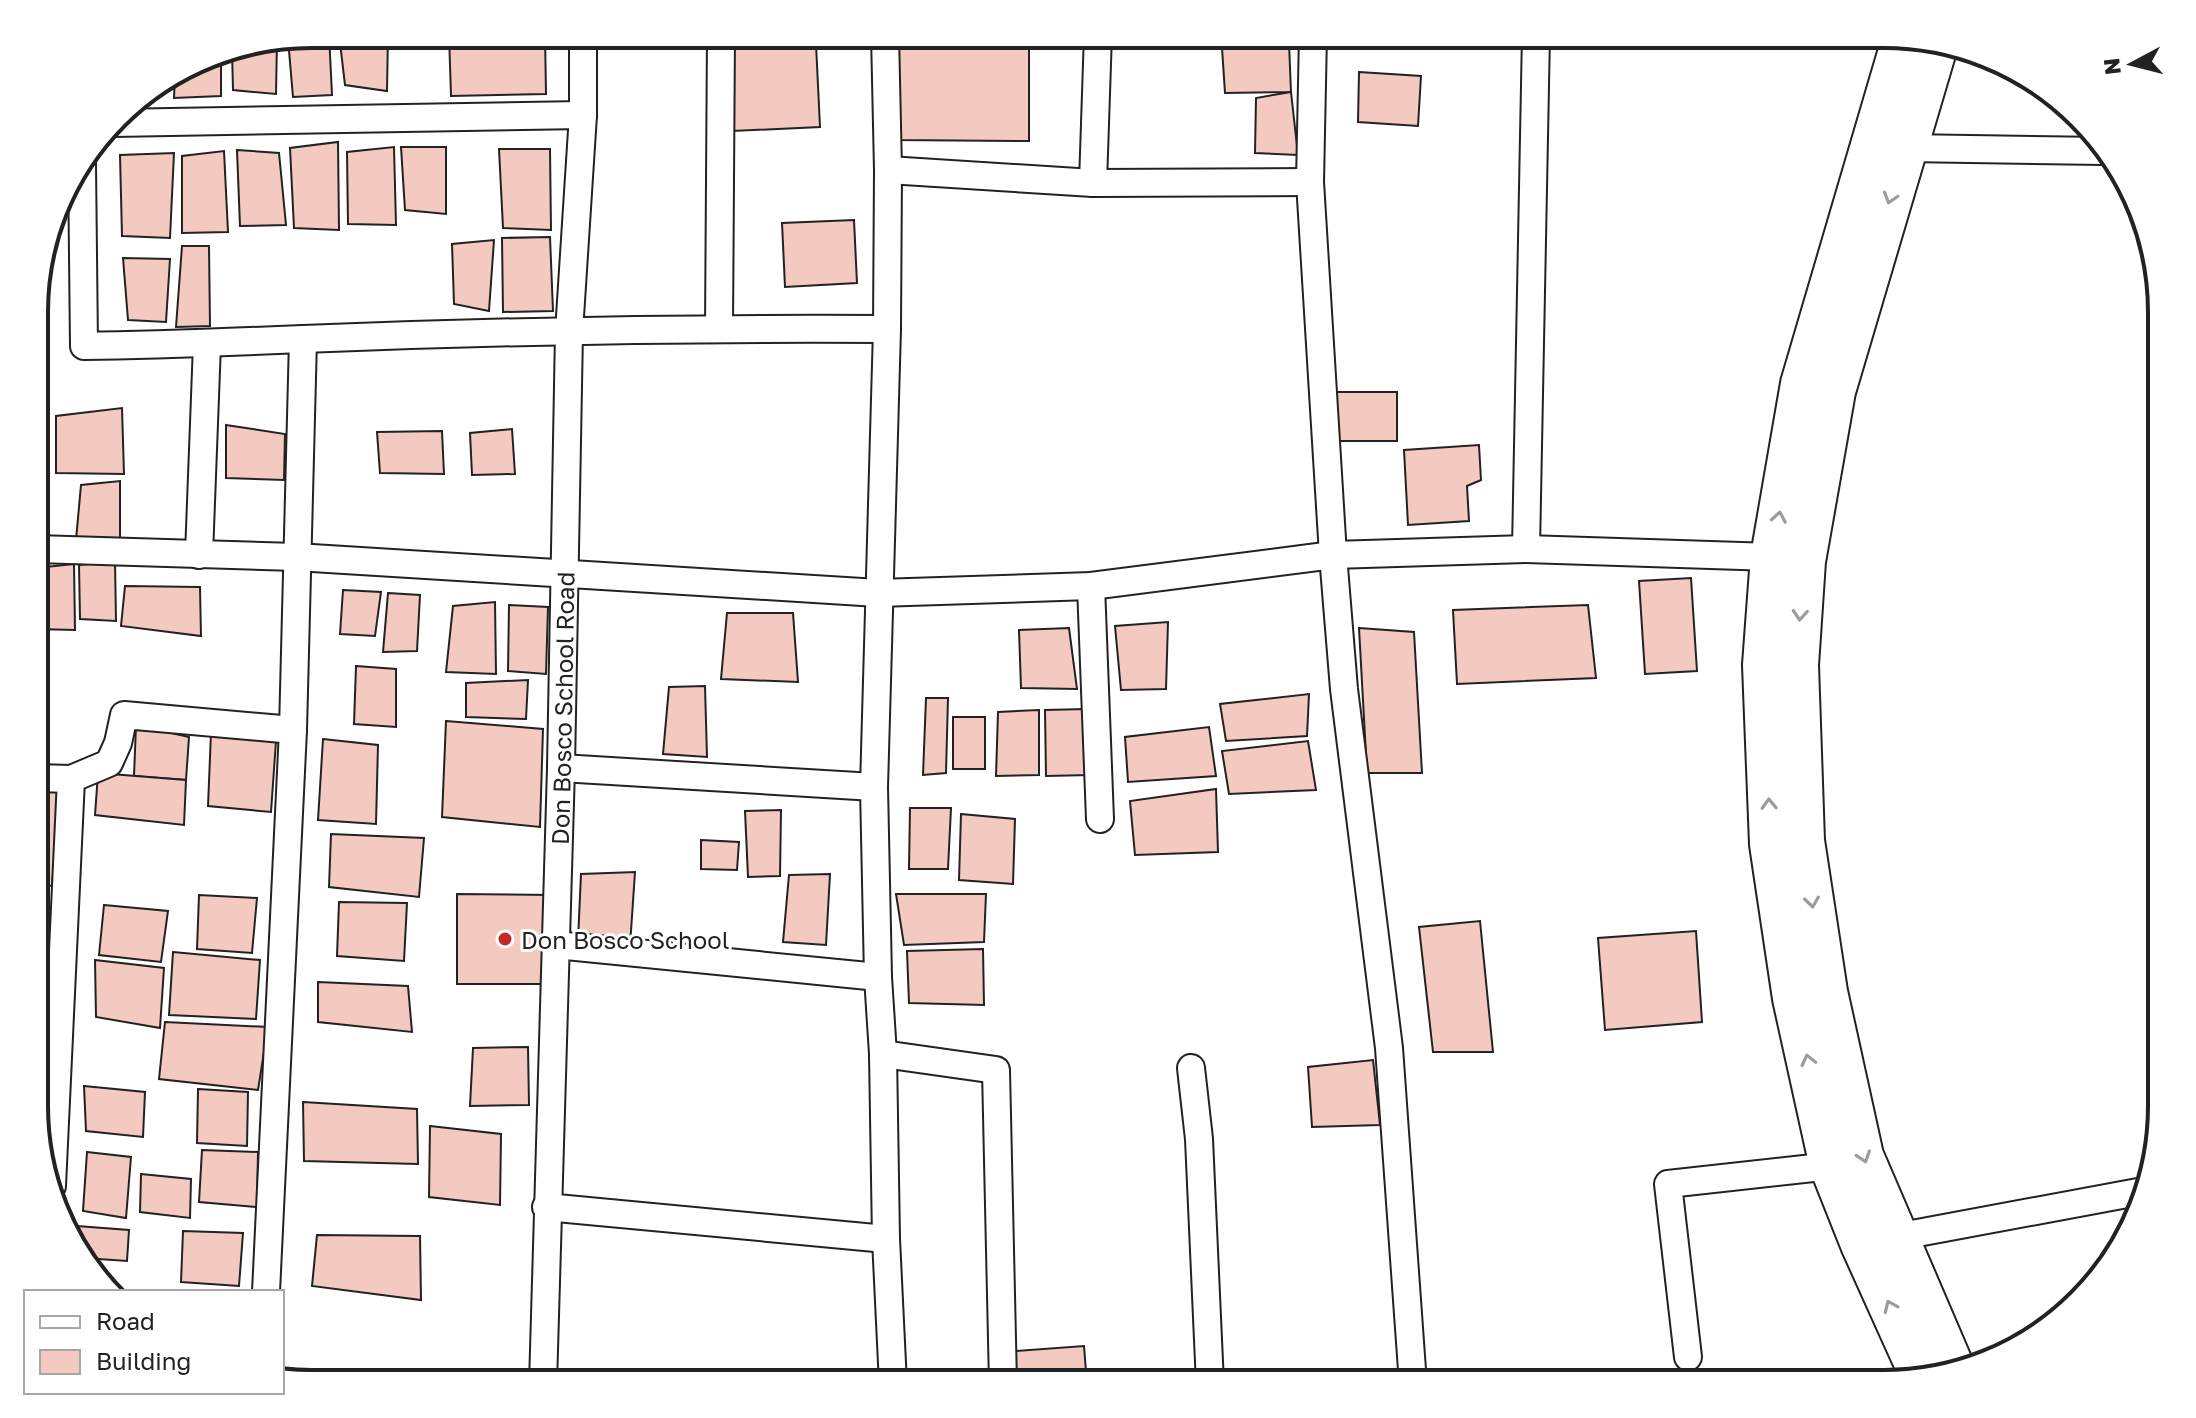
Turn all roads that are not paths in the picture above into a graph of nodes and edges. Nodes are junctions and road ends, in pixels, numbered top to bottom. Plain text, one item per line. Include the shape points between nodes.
1 (583, 48) edge
2 (721, 48) edge
3 (885, 48) edge
4 (1098, 48) edge
5 (1313, 48) edge
6 (1536, 48) edge
7 (1900, 49) edge
8 (1934, 53) edge
9 (583, 115) junction
10 (128, 123) edge
11 (1905, 148) junction
12 (2093, 151) edge
13 (888, 170) junction
14 (1310, 182) junction
15 (82, 183) edge
16 (1093, 183) junction
17 (719, 328) junction
18 (887, 329) junction
19 (569, 332) junction
20 (303, 339) junction
21 (207, 344) junction
22 (48, 549) edge
23 (1526, 549) junction
24 (199, 555) junction
25 (1333, 555) junction
26 (296, 557) junction
27 (1772, 557) junction
28 (563, 573) junction
29 (1091, 586) junction
30 (878, 593) junction
31 (293, 730) junction
32 (561, 768) junction
33 (48, 778) edge
34 (71, 779) junction
35 (874, 787) junction
36 (1100, 819) dead end
37 (556, 945) junction
38 (878, 977) junction
39 (883, 1054) junction
40 (1191, 1068) dead end
41 (53, 1156) edge
42 (1831, 1166) junction
43 (2133, 1193) edge
44 (546, 1207) junction
45 (1896, 1237) junction
46 (886, 1239) junction
47 (266, 1290) edge
48 (1688, 1357) dead end
49 (1950, 1361) edge
50 (1918, 1367) edge
51 (1209, 1369) edge
52 (1412, 1369) edge
53 (543, 1370) edge
54 (892, 1370) edge
55 (1003, 1370) edge

1 - 9 street, Don Bosco School Road
2 - 17 street
3 - 13 street
4 - 16 street
5 - 14 street
6 - 23 street
27 -> 7 main road via 1802,384
8 - 11 main road
9 - 10 street
9 - 19 street, Don Bosco School Road
11 - 12 street
11 -> 45 main road via 1834,391 1804,561 1797,665 1803,841 1826,992 1862,1156
13 - 16 street
13 - 18 street
14 - 16 street
14 - 25 street
15 - 21 street via 84,346
17 - 18 street
17 - 19 street
18 - 30 street
19 - 20 street
19 - 28 street, Don Bosco School Road
20 - 21 street
20 - 26 street
21 - 24 street
22 - 24 street
23 - 25 street
23 - 27 street
24 - 26 street
25 - 29 street
25 - 52 street via 1344,689 1389,1048
26 - 28 street
26 - 31 street
42 -> 27 main road via 1794,998 1771,844 1764,665
28 - 30 street
28 - 32 street, Don Bosco School Road
29 - 30 street
29 - 36 street
30 - 35 street
31 - 34 street via 124,715 109,763
31 - 47 street
32 - 35 street
32 - 37 street, Don Bosco School Road
33 - 34 street
34 - 41 street
35 - 38 street
37 - 38 street
37 - 44 street, Don Bosco School Road
38 - 39 street
39 - 46 street
39 - 55 street via 996,1070
40 - 51 street
42 - 48 street via 1668,1184
50 -> 42 main road
43 - 45 street
44 - 46 street
44 - 53 street, Don Bosco School Road
45 - 49 main road
46 - 54 street

